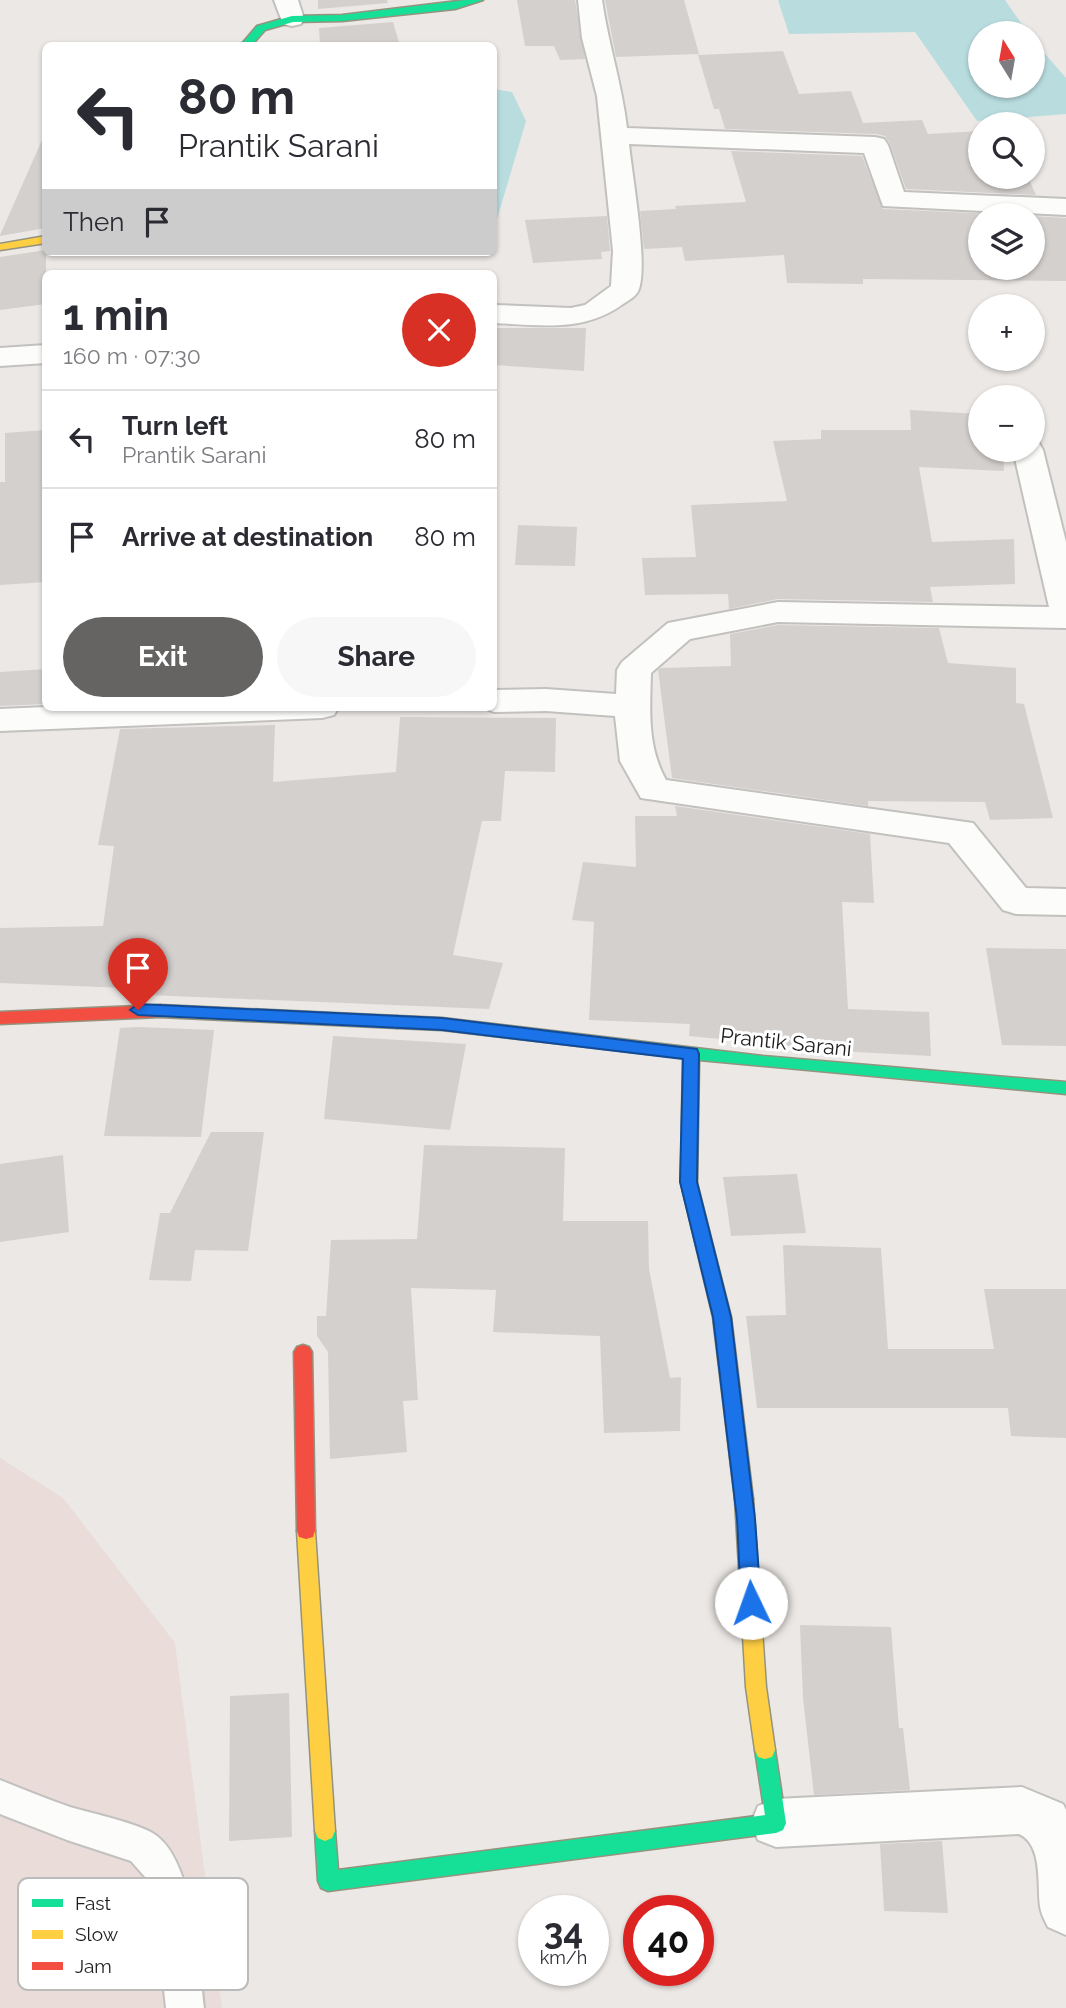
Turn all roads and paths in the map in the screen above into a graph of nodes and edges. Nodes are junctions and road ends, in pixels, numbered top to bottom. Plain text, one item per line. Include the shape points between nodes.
1 (478, 0) edge
2 (590, 0) edge
3 (289, 10) edge
4 (249, 42) edge
5 (614, 135) junction
6 (1066, 207) edge
7 (42, 240) edge
8 (0, 247) edge
9 (497, 314) edge
10 (42, 354) edge
11 (0, 357) edge
12 (1031, 462) edge
13 (1066, 609) edge
14 (1066, 618) edge
15 (497, 701) edge
16 (632, 706) junction
17 (223, 711) edge
18 (0, 720) edge
19 (1066, 902) edge
20 (0, 1018) edge
21 (691, 1054) junction
22 (1066, 1088) edge
23 (303, 1352) dead end
24 (0, 1797) edge
25 (776, 1823) junction
26 (165, 1878) edge
27 (1065, 1903) edge
28 (183, 1990) edge
29 (185, 2008) edge

1 - 3 street via 342,18
2 - 5 street
3 - 4 street via 261,28
5 - 6 street via 874,145 893,200
5 - 9 street via 627,251 625,289 595,311 571,317
7 - 8 street
10 - 11 street
12 - 13 street
14 - 16 street via 778,612 680,629 634,670
15 - 16 street
16 - 19 street via 638,761 654,790 960,832 1016,901
17 - 18 street
20 - 21 street, Prantik Sarani via 138,1010 442,1024
21 - 22 street, Prantik Sarani
21 - 25 street via 689,1182 722,1317 746,1519 756,1686
23 - 25 street via 306,1556 328,1881
24 - 26 lane via 144,1847
25 - 27 street via 1022,1810 1045,1821 1059,1846
28 - 29 lane

